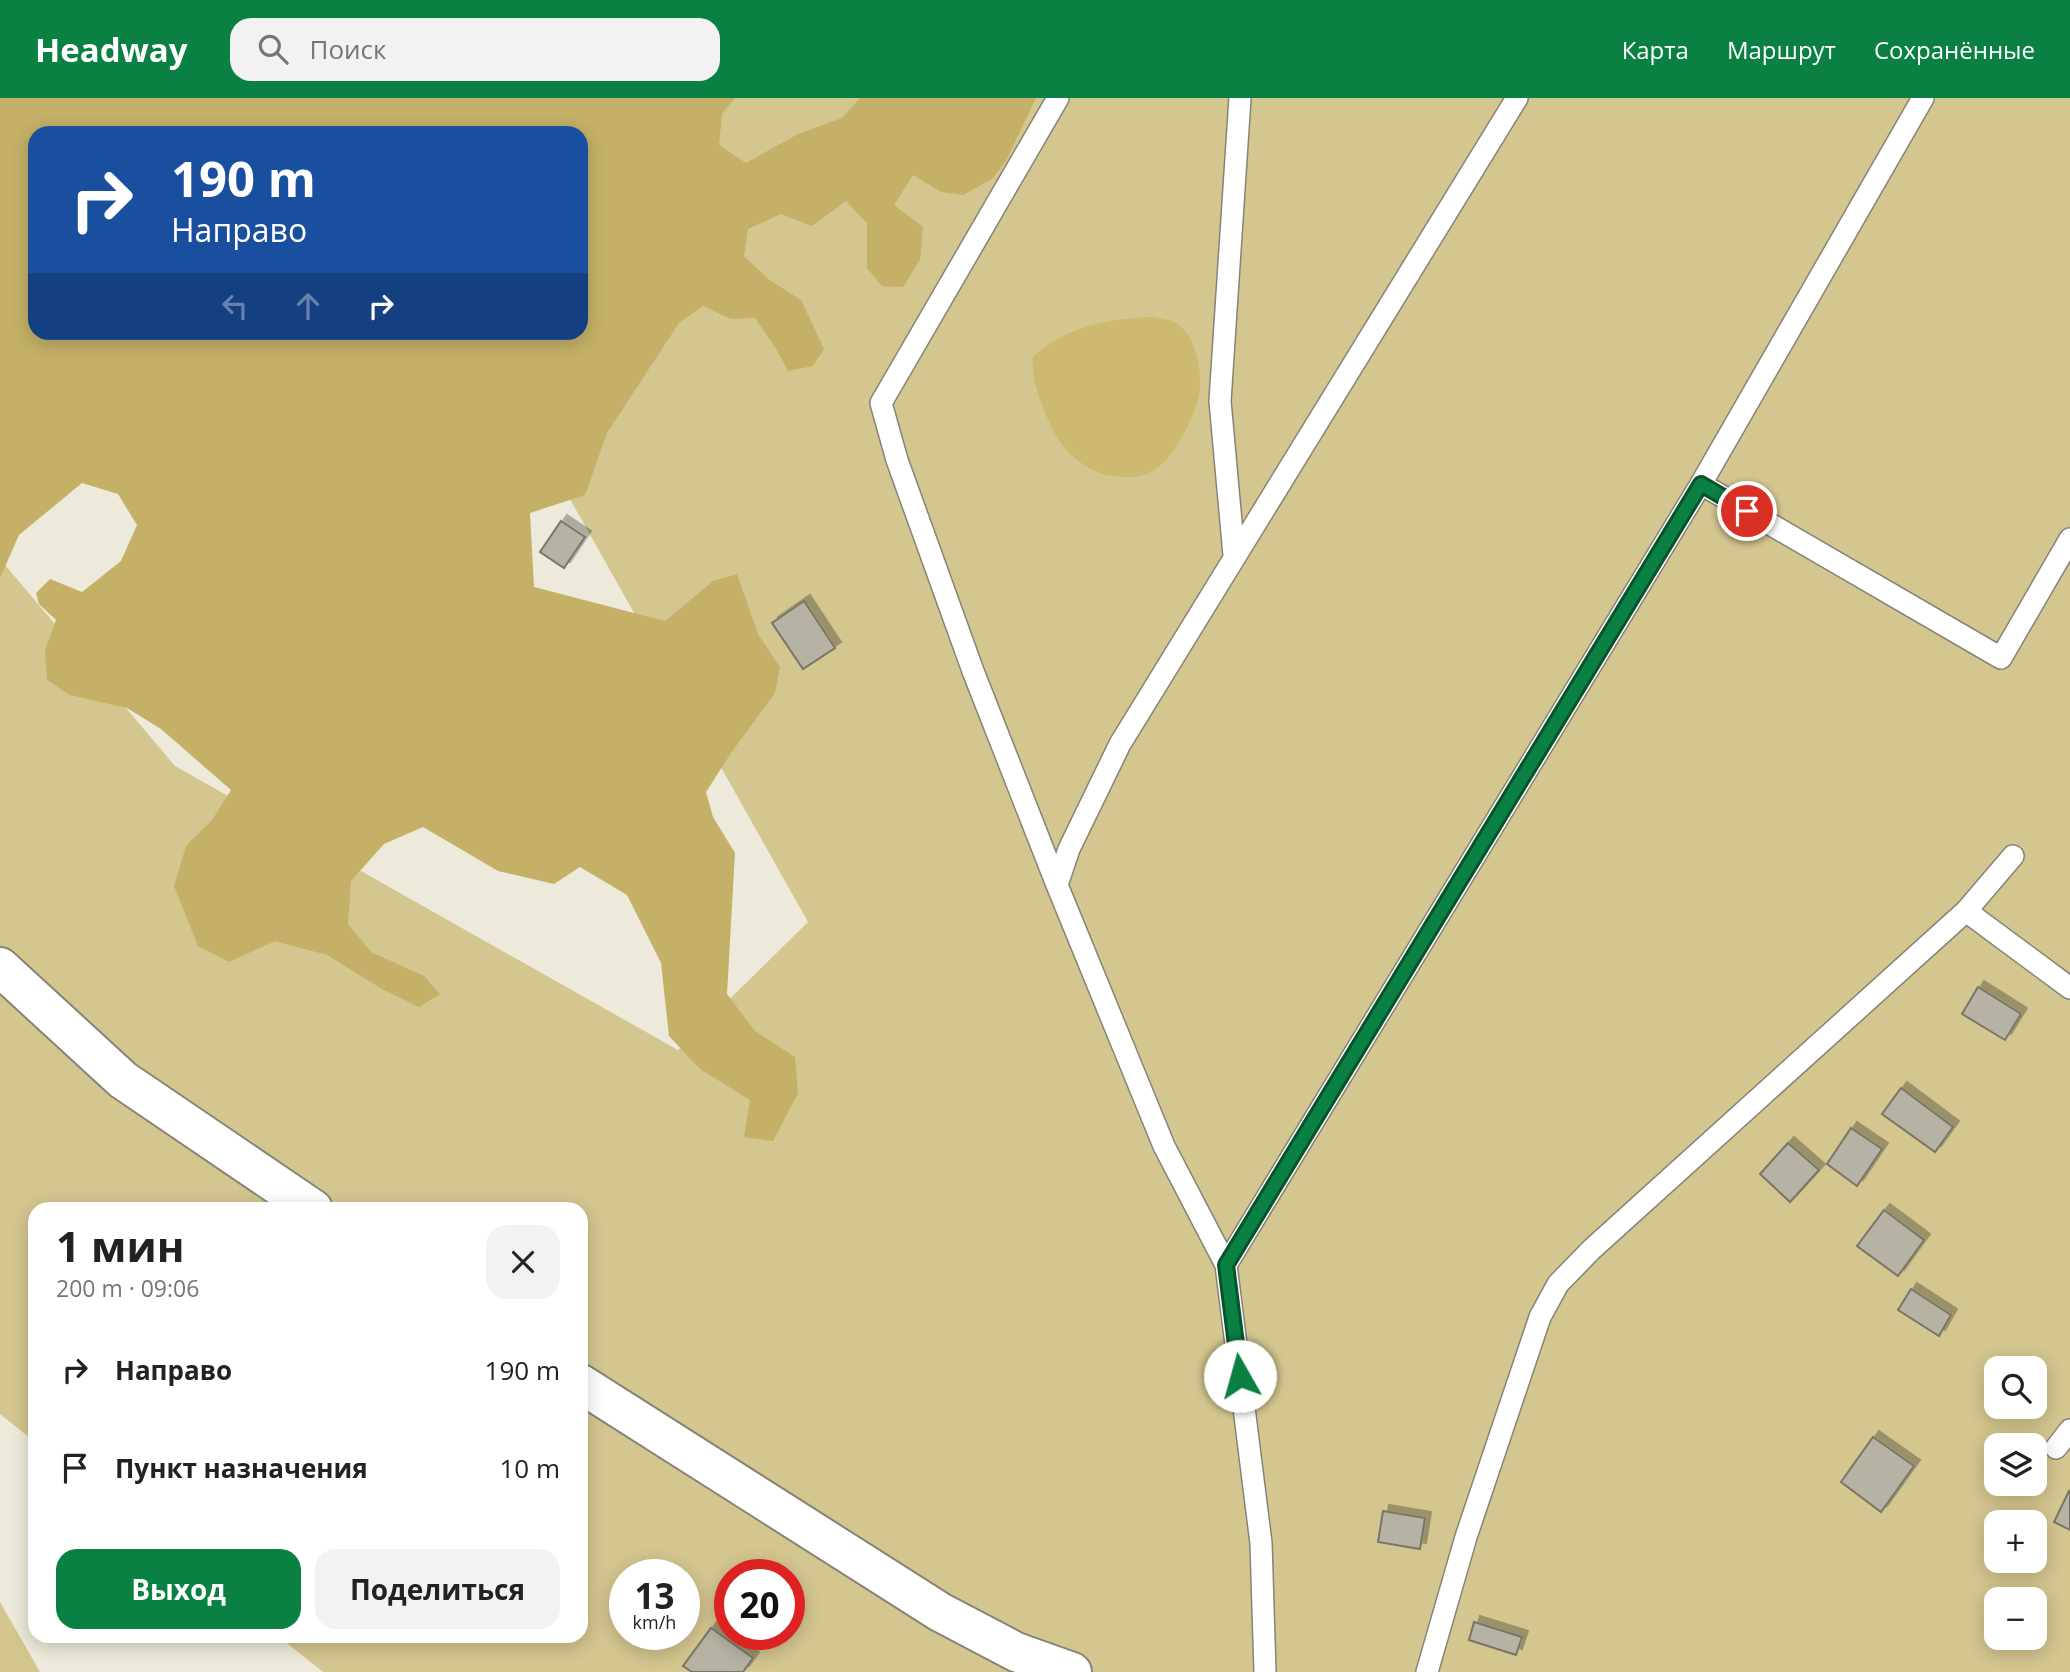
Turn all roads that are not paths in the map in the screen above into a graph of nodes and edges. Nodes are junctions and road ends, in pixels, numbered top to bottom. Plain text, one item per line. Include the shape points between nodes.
1 (1058, 98) edge
2 (1240, 98) edge
3 (1517, 98) edge
4 (1923, 98) edge
5 (1701, 484) junction
6 (2070, 539) edge
7 (1234, 555) junction
8 (2013, 856) dead end
9 (1057, 885) junction
10 (1966, 911) junction
11 (0, 967) edge
12 (2070, 988) edge
13 (303, 1202) edge
14 (1226, 1265) junction
15 (588, 1388) edge
16 (2070, 1430) edge
17 (2056, 1448) dead end
18 (1072, 1672) edge
19 (1265, 1672) edge
20 (1427, 1672) edge

1 - 9 lane via 881,402 897,460 973,671
2 - 7 lane via 1220,401
3 - 7 lane
4 - 5 lane
5 - 6 lane via 2001,658
5 - 14 lane
7 - 9 lane via 1120,744 1069,849
8 - 10 lane
9 - 14 lane via 1164,1146
10 - 12 lane
10 - 20 lane via 1558,1284 1531,1343 1466,1537
11 - 13 street via 123,1080
14 - 19 lane via 1261,1543
15 - 18 street via 940,1612 1016,1652
16 - 17 lane

